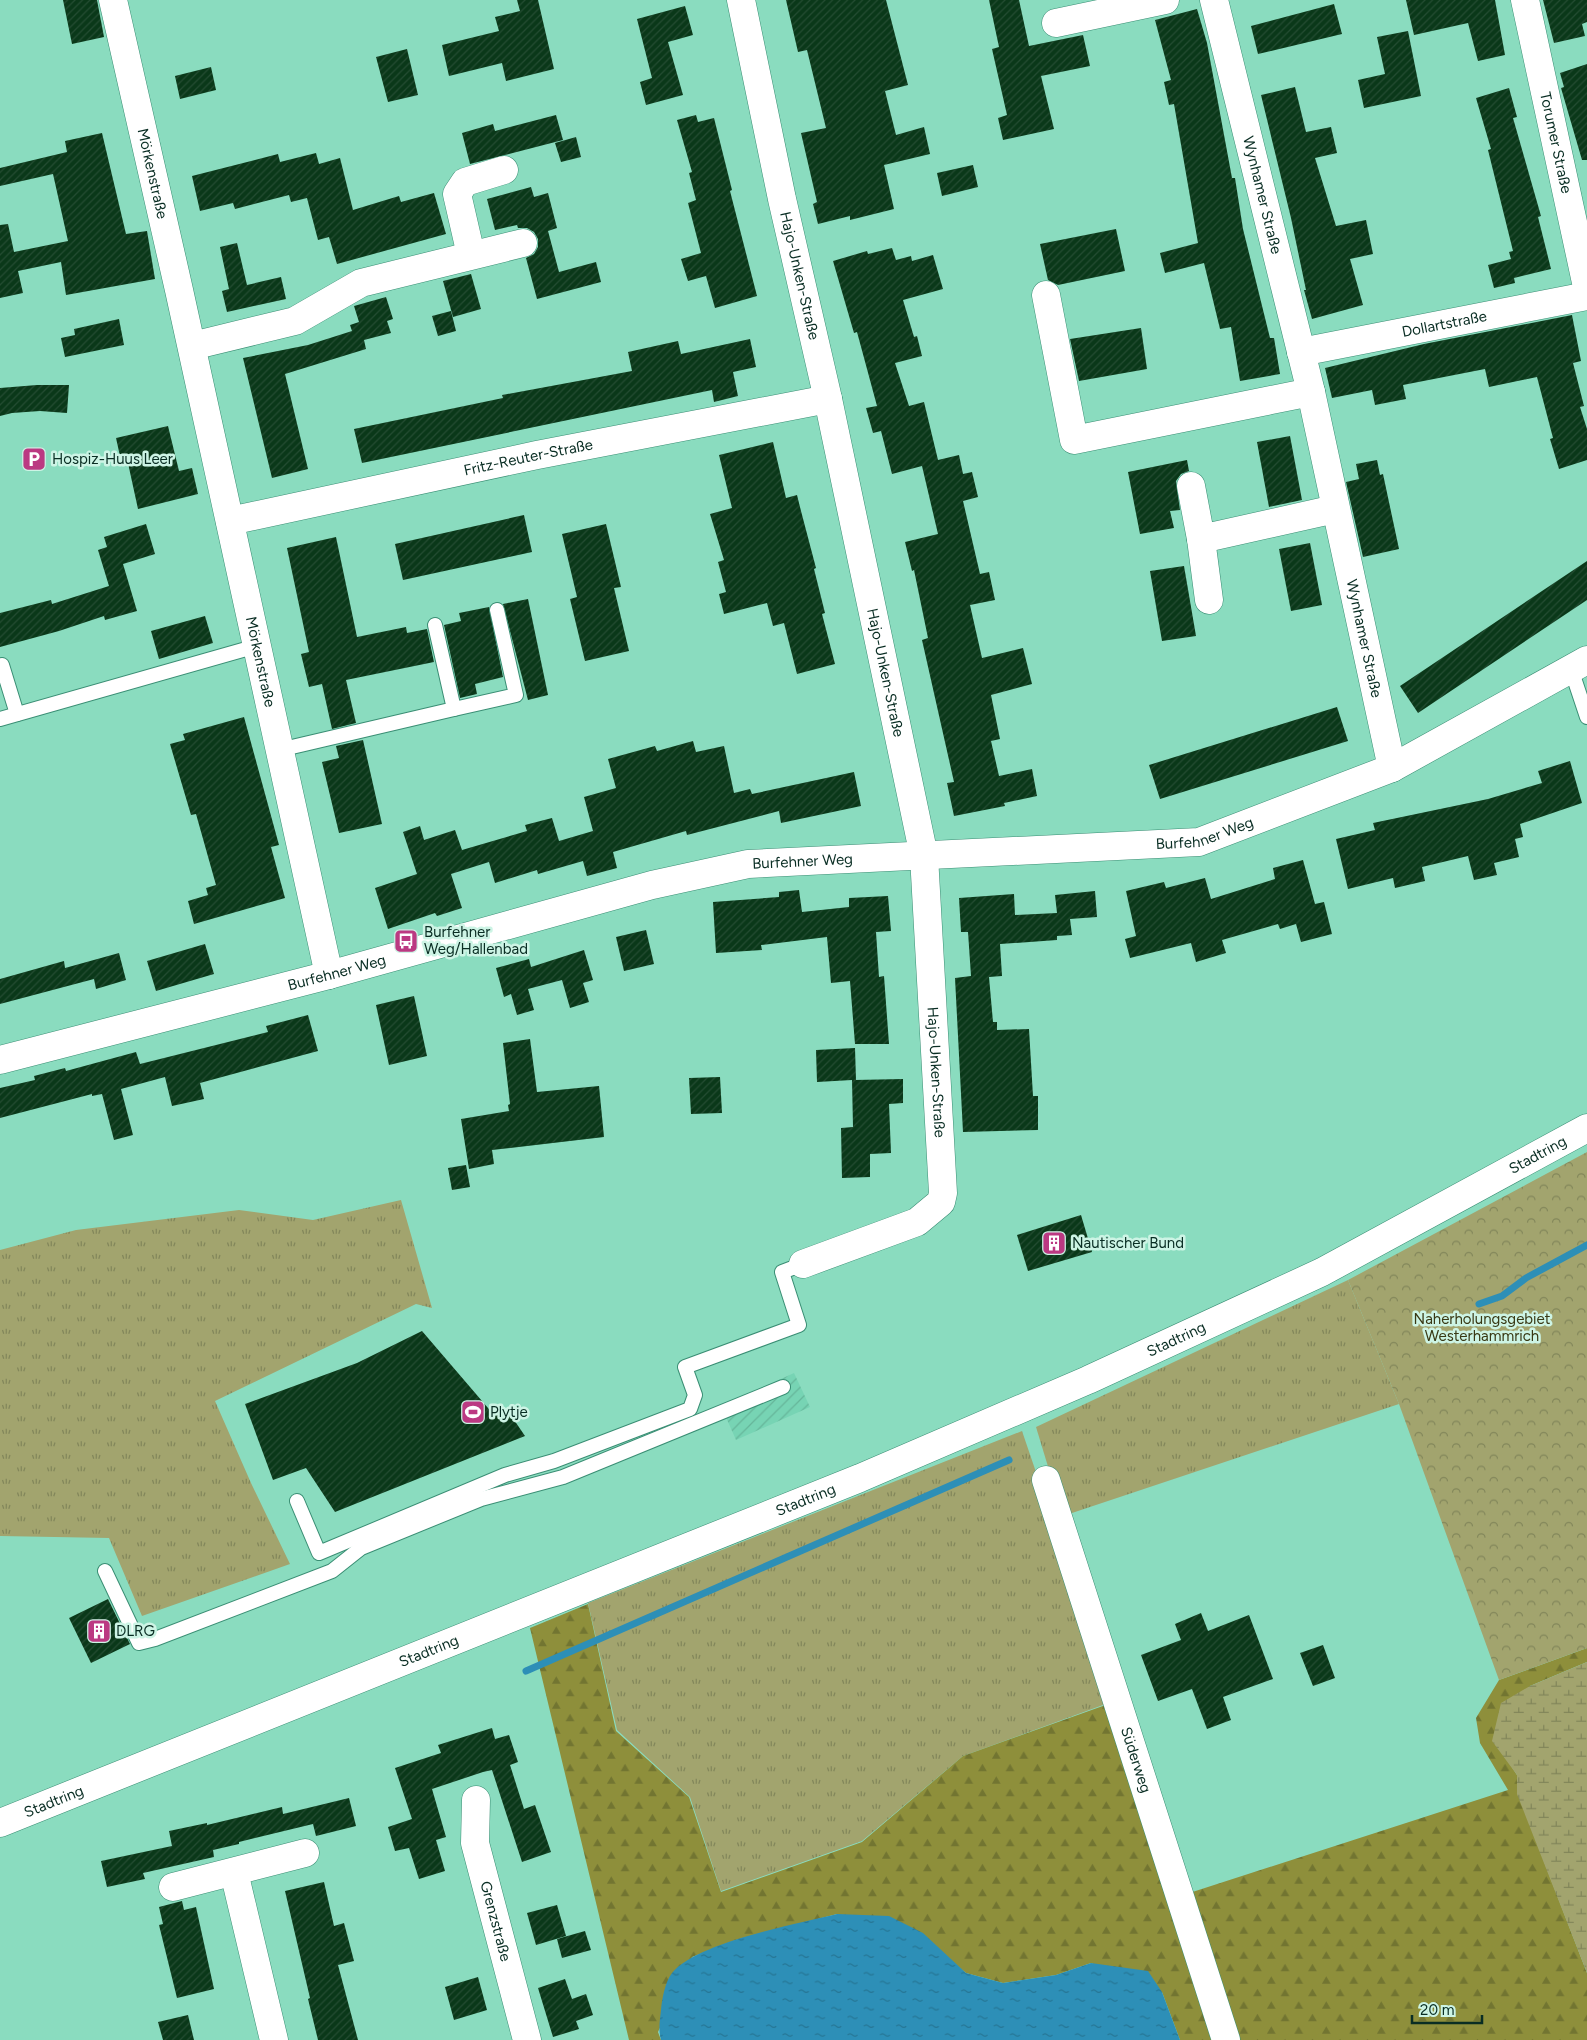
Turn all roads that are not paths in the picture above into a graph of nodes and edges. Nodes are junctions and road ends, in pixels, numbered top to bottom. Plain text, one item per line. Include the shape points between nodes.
1 (113, 0) edge
2 (742, 0) edge
3 (1165, 0) edge
4 (1214, 0) edge
5 (1525, 0) edge
6 (1056, 23) dead end
7 (504, 170) dead end
8 (523, 243) dead end
9 (471, 255) junction
10 (1587, 287) edge
11 (1046, 294) dead end
12 (1587, 296) edge
13 (192, 346) junction
14 (1301, 352) junction
15 (1311, 392) junction
16 (828, 399) junction
17 (1191, 486) dead end
18 (1335, 509) junction
19 (230, 520) junction
20 (1201, 539) junction
21 (1209, 600) dead end
22 (497, 610) dead end
23 (436, 625) dead end
24 (257, 646) junction
25 (1579, 664) edge
26 (2, 665) dead end
27 (454, 709) junction
28 (17, 714) junction
29 (1587, 717) edge
30 (0, 719) edge
31 (279, 750) junction
32 (1392, 768) junction
33 (924, 856) junction
34 (329, 975) junction
35 (0, 1060) edge
36 (1587, 1128) edge
37 (803, 1264) joint
38 (783, 1387) dead end
39 (695, 1396) junction
40 (704, 1421) junction
41 (1046, 1480) dead end
42 (297, 1501) dead end
43 (105, 1572) dead end
44 (476, 1800) dead end
45 (0, 1823) edge
46 (305, 1853) dead end
47 (234, 1872) junction
48 (173, 1887) dead end
49 (274, 2040) edge
50 (526, 2040) edge
51 (1226, 2040) edge

1 - 13 main road, Mörkenstraße
2 - 16 main road, Hajo-Unken-Straße via 782,199
3 - 6 main road
4 - 14 main road, Wynhamer Straße
5 - 10 main road, Torumer Straße
7 - 9 main road via 465,182 457,194
8 - 9 main road
9 - 13 main road via 361,283 294,321
11 - 15 main road via 1074,440
12 - 14 main road, Dollartstraße
13 - 19 main road, Mörkenstraße
14 - 15 main road, Wynhamer Straße
15 - 18 main road, Wynhamer Straße
16 - 19 main road, Fritz-Reuter-Straße via 527,457
16 - 33 main road, Hajo-Unken-Straße
17 - 20 main road
18 - 20 main road
18 - 32 main road, Wynhamer Straße
19 - 24 main road, Mörkenstraße
20 - 21 main road
22 - 27 lane via 516,695
23 - 27 lane
24 - 28 lane
24 - 31 main road, Mörkenstraße
25 - 29 lane
25 - 32 main road, Burfehner Weg
26 - 28 lane
27 - 31 lane
28 - 30 lane
31 - 34 main road, Mörkenstraße
32 - 33 main road, Burfehner Weg via 1199,842
33 - 34 main road, Burfehner Weg via 748,864 713,871
33 - 37 main road, Hajo-Unken-Straße via 941,1202 917,1222
34 - 35 main road, Burfehner Weg
36 - 45 main road, Stadtring via 1322,1272 1080,1384 860,1478
37 - 39 lane via 782,1272 799,1324 685,1367
38 - 40 lane
39 - 40 lane
39 - 42 lane via 690,1408 554,1461 505,1475 319,1552
40 - 43 lane via 563,1477 481,1499 361,1548 332,1571 155,1640 139,1643
41 - 51 main road, Süderweg
44 - 50 main road, Grenzstraße via 475,1843
46 - 47 main road
47 - 48 main road
47 - 49 main road

